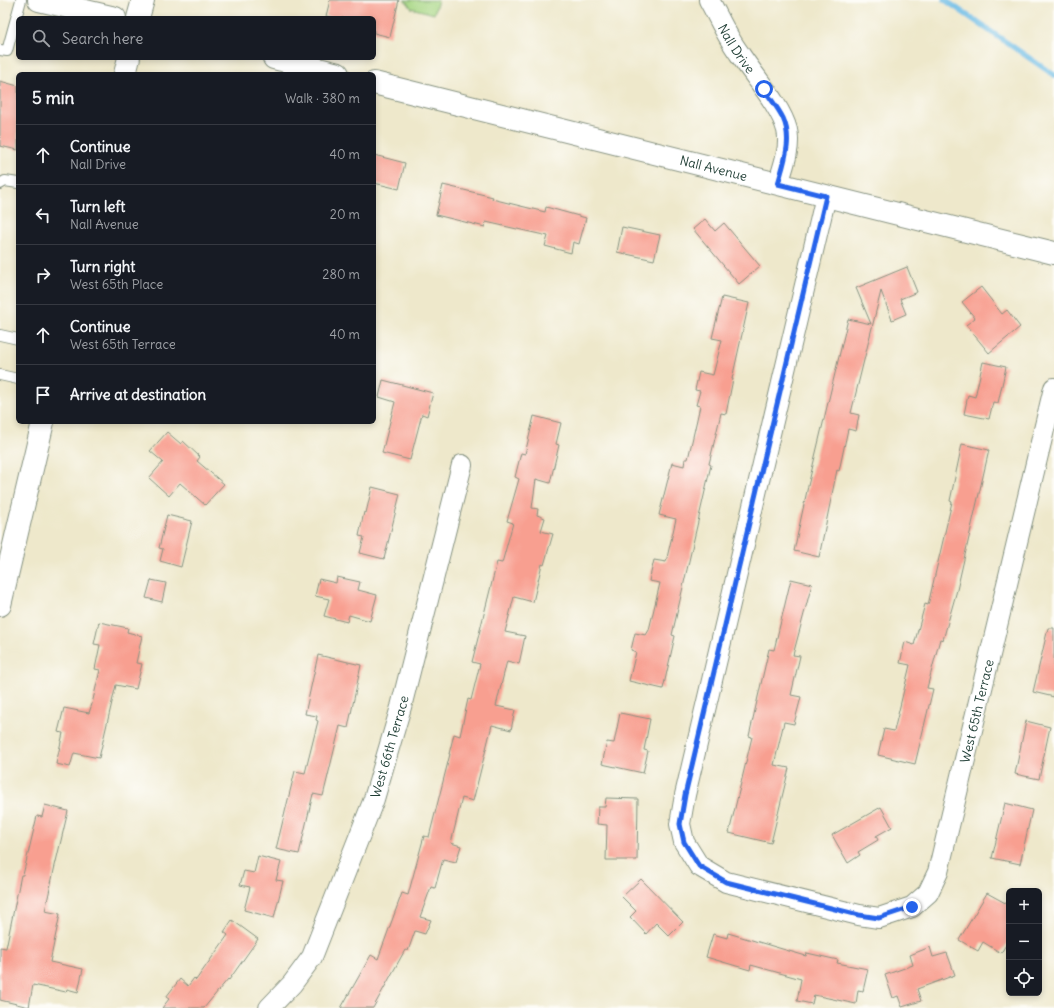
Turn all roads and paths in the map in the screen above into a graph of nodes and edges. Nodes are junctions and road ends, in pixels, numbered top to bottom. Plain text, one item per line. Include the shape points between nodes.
1 (21, 0) edge
2 (39, 0) edge
3 (143, 0) edge
4 (709, 0) edge
5 (17, 16) edge
6 (107, 16) edge
7 (139, 16) edge
8 (16, 20) edge
9 (0, 50) edge
10 (128, 60) edge
11 (282, 60) edge
12 (126, 72) edge
13 (330, 72) edge
14 (376, 84) edge
15 (16, 183) edge
16 (0, 184) edge
17 (778, 184) junction
18 (826, 196) junction
19 (1054, 253) edge
20 (0, 335) edge
21 (16, 339) edge
22 (0, 375) edge
23 (16, 379) edge
24 (1054, 388) edge
25 (43, 424) edge
26 (462, 466) dead end
27 (0, 605) edge
28 (269, 1008) edge

1 - 5 lane
2 - 6 main road
3 - 7 main road
4 - 17 street, Nall Drive via 738,52 782,117 788,132 787,148
8 - 9 lane via 8,51
10 - 12 main road
11 - 13 main road
14 - 17 main road, Nall Avenue
15 - 16 lane via 5,181
17 - 18 main road, Nall Avenue
18 - 19 main road, Nall Avenue
18 - 24 street, West 65th Terrace via 685,795 680,824 684,842 699,866 726,882 879,918 912,907 928,893 938,872
20 - 21 lane
22 - 23 lane
25 - 27 main road
26 - 28 street, West 66th Terrace via 401,707 374,798 312,957 292,984

